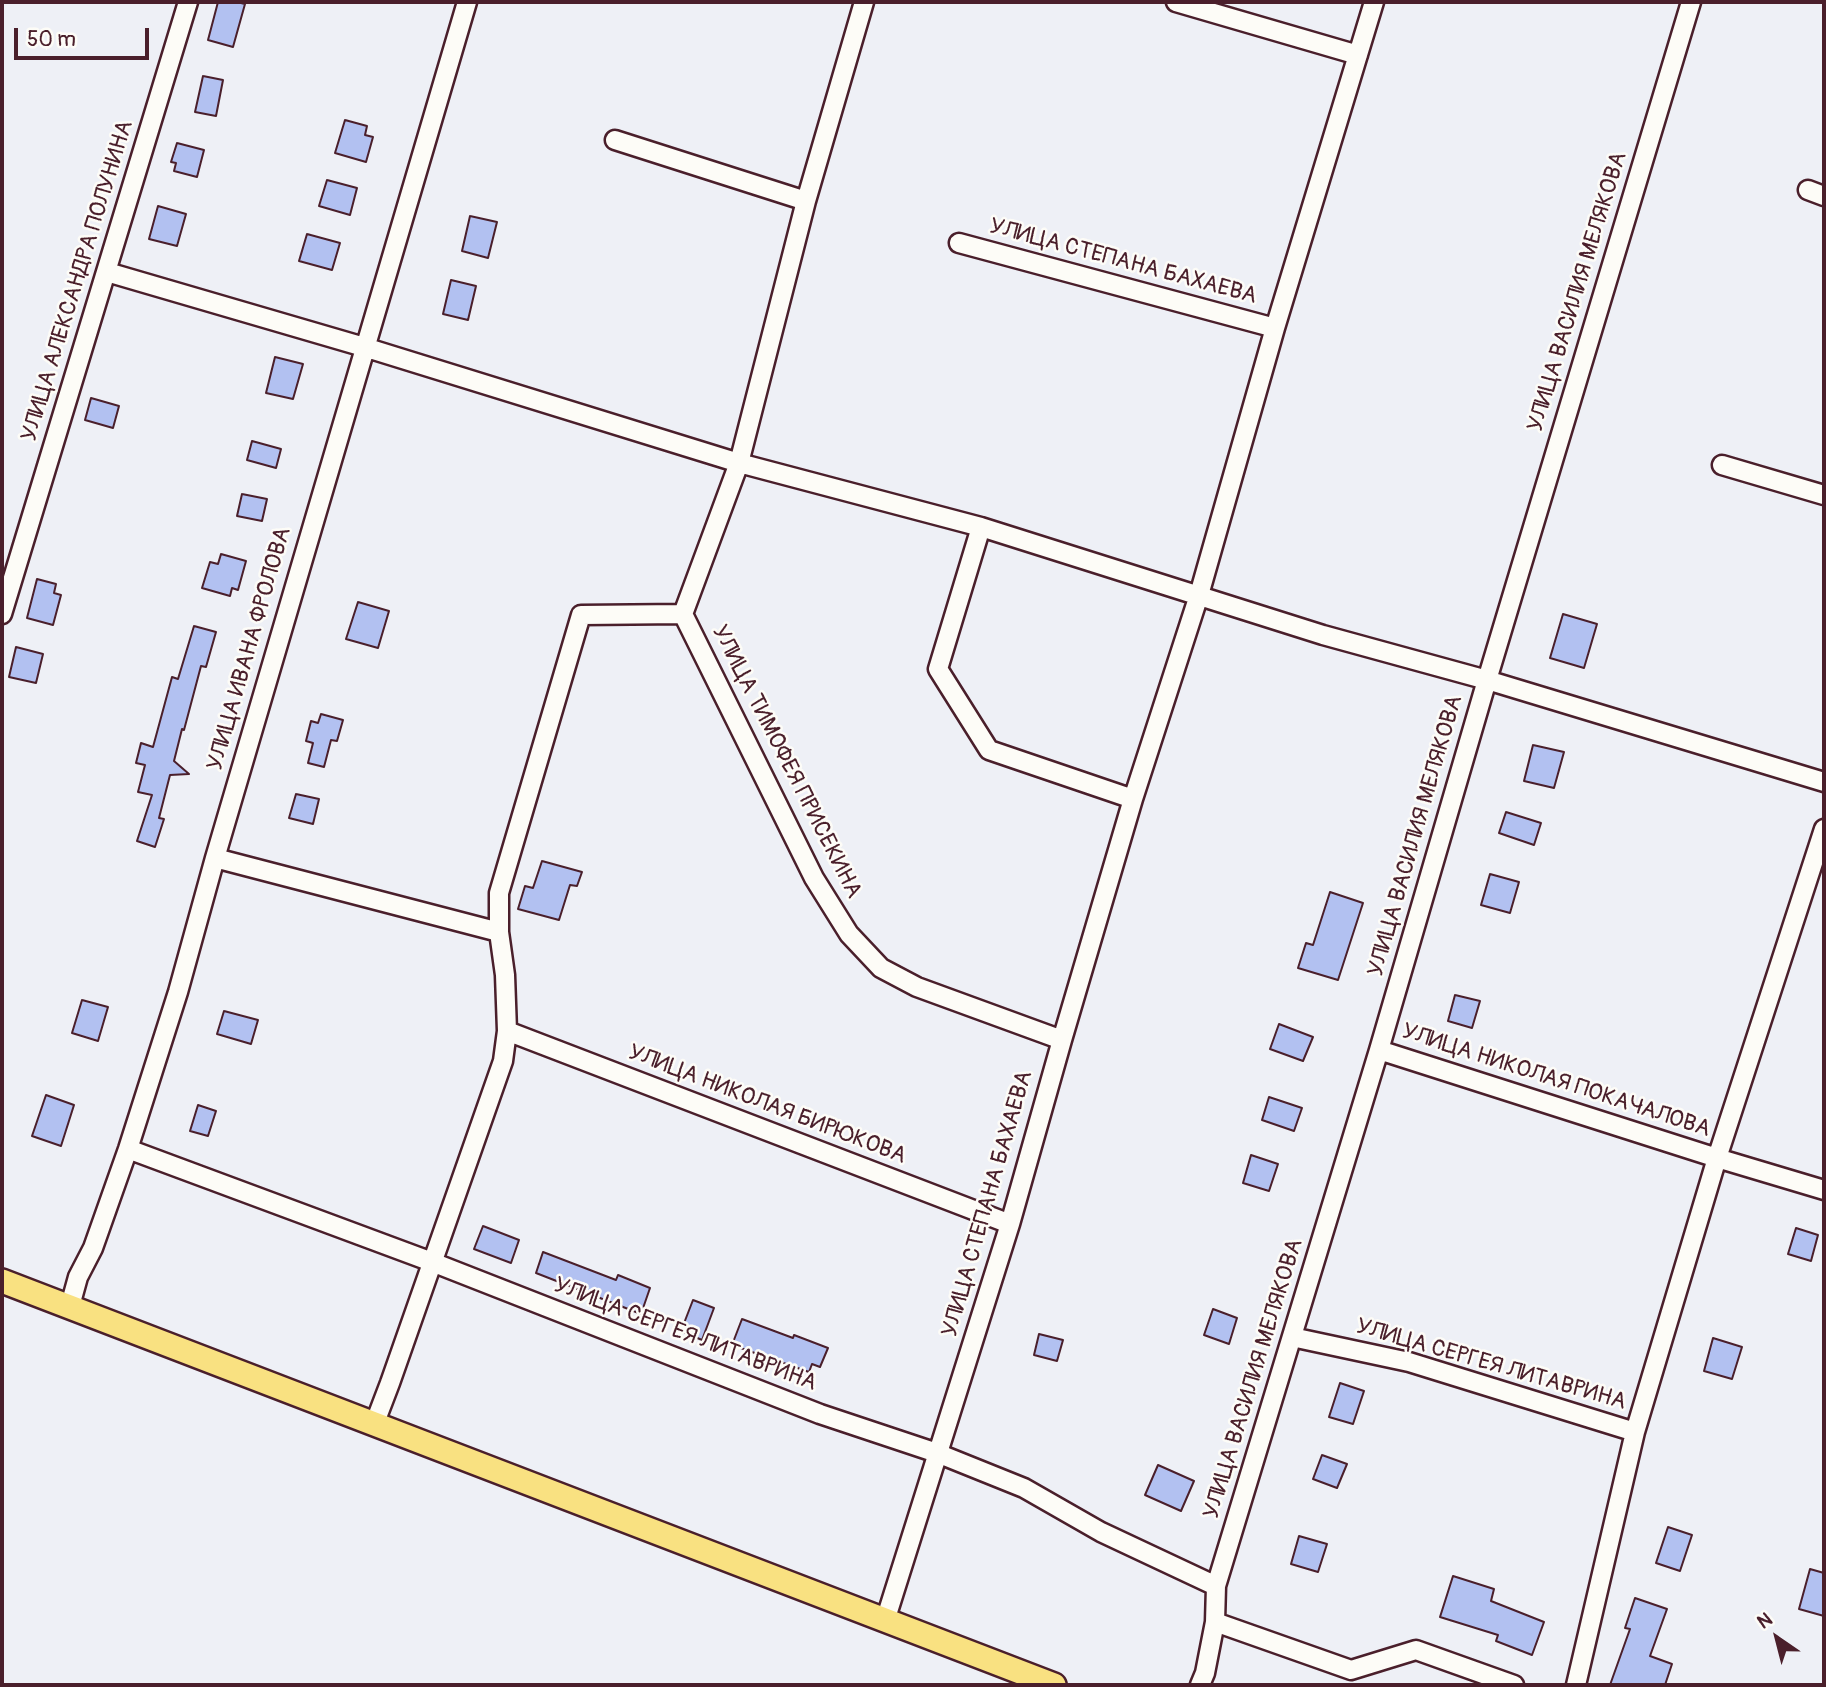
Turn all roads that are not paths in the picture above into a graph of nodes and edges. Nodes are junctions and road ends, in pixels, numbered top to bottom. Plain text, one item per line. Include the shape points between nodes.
1 (188, 2) edge
2 (467, 2) edge
3 (864, 2) edge
4 (1176, 2) edge
5 (1374, 2) edge
6 (1691, 2) edge
7 (1357, 55) junction
8 (615, 140) dead end
9 (806, 201) junction
10 (958, 243) dead end
11 (107, 272) junction
12 (1275, 328) junction
13 (364, 347) junction
14 (739, 463) junction
15 (1722, 465) dead end
16 (1824, 495) edge
17 (981, 527) junction
18 (1199, 595) junction
19 (2, 614) edge
20 (682, 614) junction
21 (1487, 680) junction
22 (1824, 782) edge
23 (1133, 799) junction
24 (1824, 830) edge
25 (215, 858) junction
26 (499, 932) junction
27 (507, 1031) junction
28 (1062, 1040) junction
29 (1380, 1050) junction
30 (128, 1149) junction
31 (1717, 1158) junction
32 (1824, 1190) edge
33 (1010, 1224) junction
34 (432, 1262) junction
35 (2, 1281) edge
36 (70, 1306) junction
37 (1292, 1337) junction
38 (374, 1425) junction
39 (1635, 1432) junction
40 (937, 1453) junction
41 (1216, 1586) junction
42 (886, 1621) junction
43 (1215, 1622) junction
44 (1054, 1685) edge
45 (1200, 1685) edge
46 (1514, 1685) edge
47 (1576, 1685) edge

1 - 11 street, УЛИЦА АЛЕКСАНДРА ПОЛУНИНА
2 - 13 street, УЛИЦА ИВАНА ФРОЛОВА
3 - 9 street, УЛИЦА ТИМОФЕЯ ПРИСЕКИНА
4 - 7 street
5 - 7 street, УЛИЦА СТЕПАНА БАХАЕВА
6 - 21 street, УЛИЦА ВАСИЛИЯ МЕЛЯКОВА
7 - 12 street, УЛИЦА СТЕПАНА БАХАЕВА
8 - 9 street
9 - 14 street, УЛИЦА ТИМОФЕЯ ПРИСЕКИНА
10 - 12 street, УЛИЦА СТЕПАНА БАХАЕВА
11 - 13 street
11 - 19 street, УЛИЦА АЛЕКСАНДРА ПОЛУНИНА
12 - 18 street, УЛИЦА СТЕПАНА БАХАЕВА
13 - 14 street
13 - 25 street, УЛИЦА ИВАНА ФРОЛОВА
14 - 17 street
14 - 20 street, УЛИЦА ТИМОФЕЯ ПРИСЕКИНА
15 - 16 street
17 - 18 street
17 - 23 street via 938,669 989,750
18 - 21 street
18 - 23 street, УЛИЦА СТЕПАНА БАХАЕВА
20 - 26 street via 581,614 499,893
20 - 28 street, УЛИЦА ТИМОФЕЯ ПРИСЕКИНА via 814,878 849,934 881,968 917,987
21 - 22 street
21 - 29 street, УЛИЦА ВАСИЛИЯ МЕЛЯКОВА
23 - 28 street, УЛИЦА СТЕПАНА БАХАЕВА
24 - 31 street, УЛИЦА НИКОЛАЯ ПОКАЧАЛОВА
25 - 26 street
25 - 30 street, УЛИЦА ИВАНА ФРОЛОВА
26 - 27 street
27 - 33 street, УЛИЦА НИКОЛАЯ БИРЮКОВА
27 - 34 street via 503,1061
28 - 33 street, УЛИЦА СТЕПАНА БАХАЕВА
29 - 31 street, УЛИЦА НИКОЛАЯ ПОКАЧАЛОВА
29 - 37 street, УЛИЦА ВАСИЛИЯ МЕЛЯКОВА
30 - 34 street, УЛИЦА СЕРГЕЯ ЛИТАВРИНА
30 - 36 street, УЛИЦА ИВАНА ФРОЛОВА
31 - 32 street, УЛИЦА НИКОЛАЯ ПОКАЧАЛОВА
31 - 39 street, УЛИЦА СЕРГЕЯ ЛИТАВРИНА
33 - 40 street, УЛИЦА СТЕПАНА БАХАЕВА
34 - 38 street
34 - 40 street, УЛИЦА СЕРГЕЯ ЛИТАВРИНА via 820,1414
35 - 36 main road
36 - 38 main road
37 - 39 street, УЛИЦА СЕРГЕЯ ЛИТАВРИНА via 1409,1362
37 - 41 street, УЛИЦА ВАСИЛИЯ МЕЛЯКОВА
38 - 42 main road
39 - 47 street, УЛИЦА СЕРГЕЯ ЛИТАВРИНА
40 - 41 street, УЛИЦА СЕРГЕЯ ЛИТАВРИНА via 1024,1488 1101,1532
40 - 42 street, УЛИЦА СТЕПАНА БАХАЕВА
41 - 43 street, УЛИЦА ВАСИЛИЯ МЕЛЯКОВА
42 - 44 main road
43 - 45 street, УЛИЦА ВАСИЛИЯ МЕЛЯКОВА
43 - 46 street via 1351,1670 1416,1650

